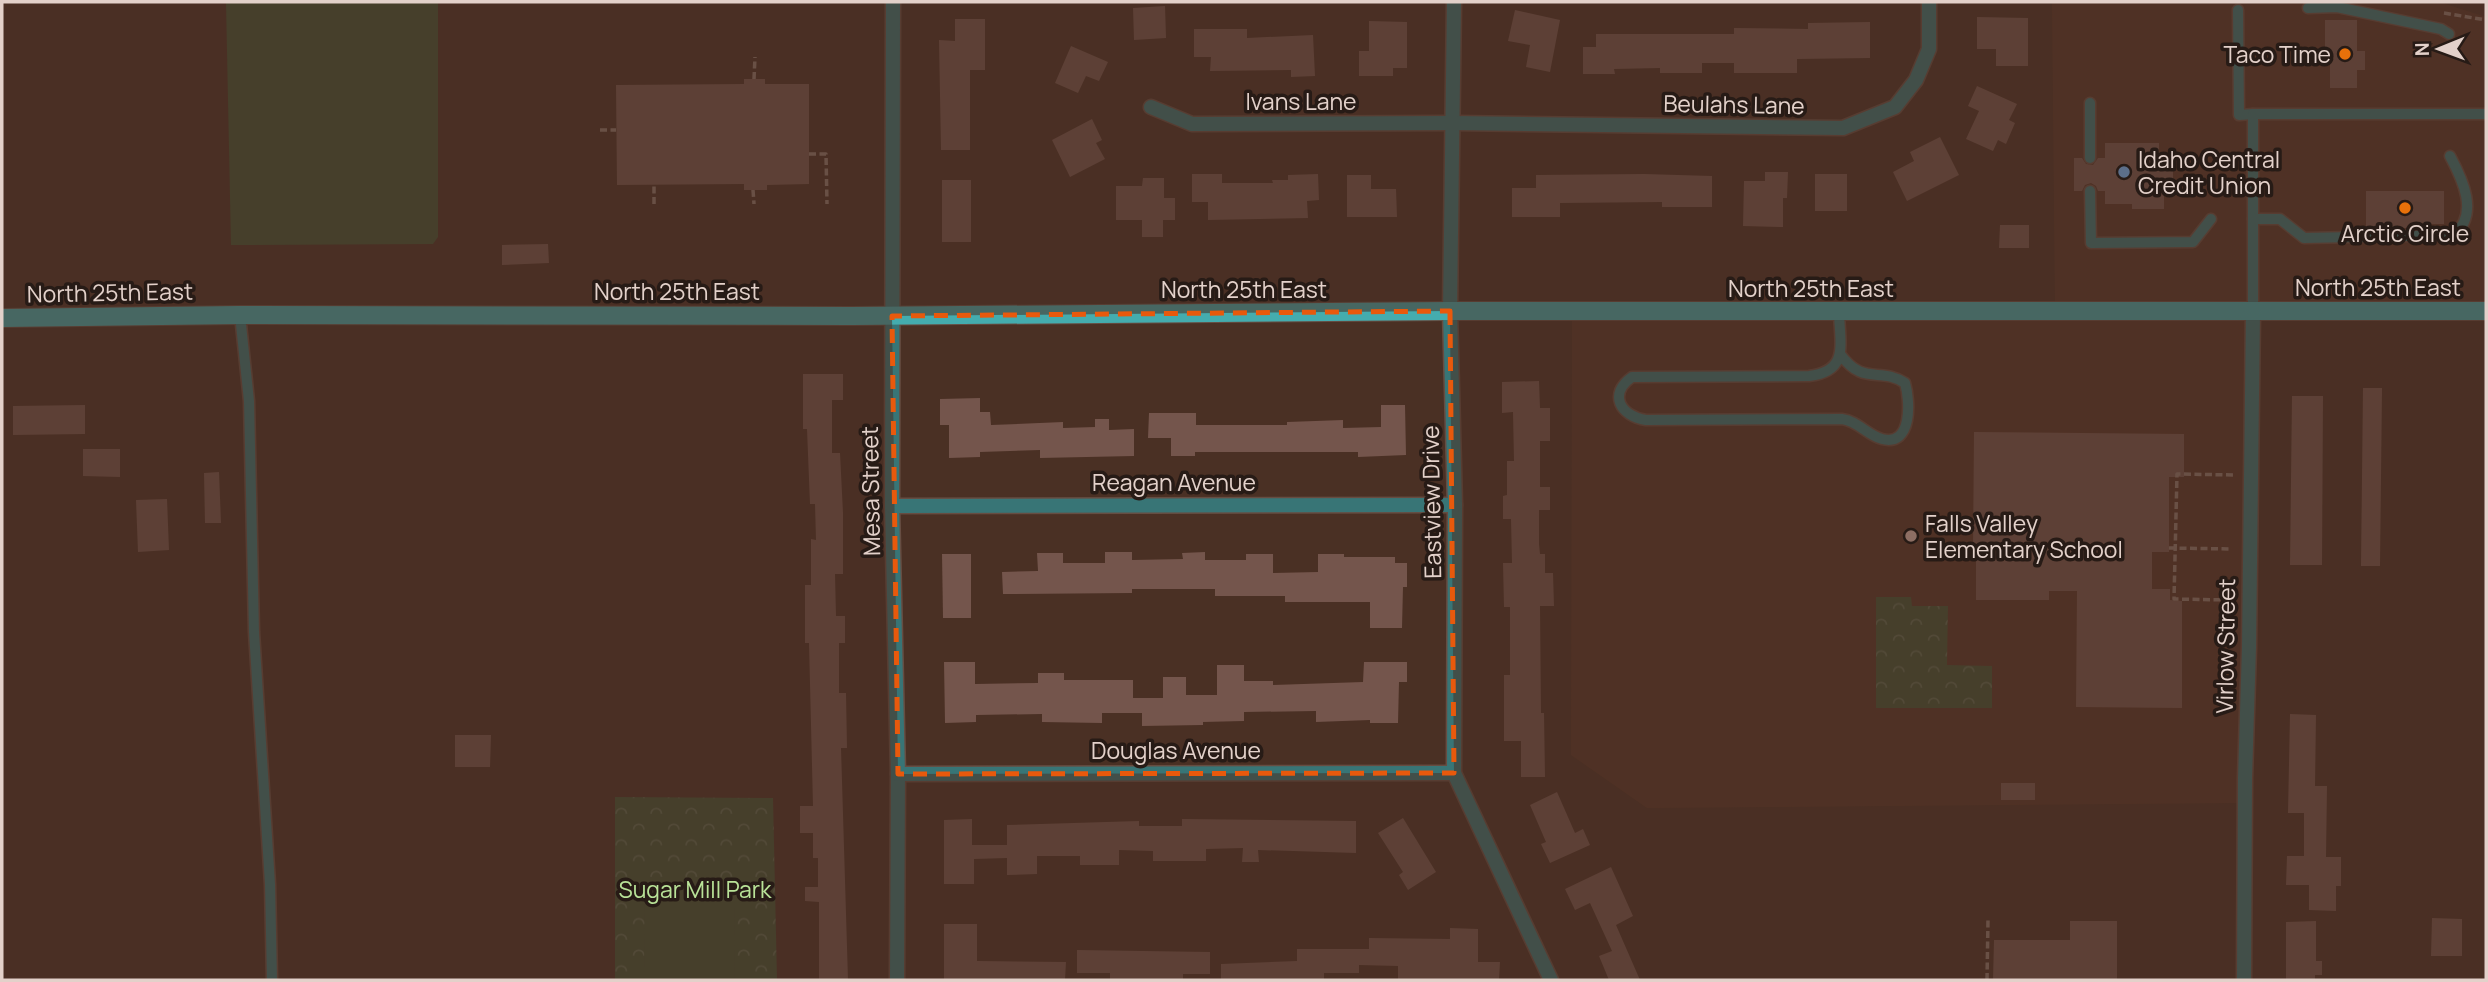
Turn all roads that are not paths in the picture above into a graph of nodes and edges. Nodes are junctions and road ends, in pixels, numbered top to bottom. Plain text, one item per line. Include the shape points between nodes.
1 (893, 2) edge
2 (1454, 2) edge
3 (1929, 2) edge
4 (2308, 8) dead end
5 (2238, 10) dead end
6 (2449, 34) dead end
7 (2090, 103) dead end
8 (1151, 107) dead end
9 (2253, 114) junction
10 (2486, 114) edge
11 (1454, 123) junction
12 (2450, 156) dead end
13 (2090, 158) dead end
14 (2090, 191) dead end
15 (2211, 219) dead end
16 (2253, 219) junction
17 (2486, 311) edge
18 (1450, 312) junction
19 (2253, 312) junction
20 (1839, 313) junction
21 (240, 315) junction
22 (892, 316) junction
23 (2, 318) edge
24 (1840, 354) junction
25 (1455, 505) junction
26 (892, 506) junction
27 (1454, 773) junction
28 (898, 774) junction
29 (272, 980) edge
30 (897, 980) edge
31 (1551, 980) edge
32 (2244, 980) edge

1 - 22 street, Mesa Street
2 - 11 street, Eastview Drive
3 - 11 street, Beulahs Lane via 1929,49 1916,80 1895,107 1843,128
4 - 6 lane via 2337,7
5 - 9 lane via 2239,115
7 - 13 lane
8 - 11 street, Ivans Lane via 1192,124
9 - 10 lane
9 - 16 lane
11 - 18 street, Eastview Drive
12 - 16 lane via 2465,191 2467,214 2463,228 2454,235 2304,238 2280,219
14 - 15 lane via 2091,243 2193,242
16 - 19 lane
17 - 19 main road, North 25th East
18 - 20 main road, North 25th East
18 - 22 main road, North 25th East
18 - 25 street, Eastview Drive
19 - 20 main road, North 25th East
19 - 32 street, Virlow Street
20 - 24 lane
21 - 22 main road, North 25th East
21 - 23 main road, North 25th East
21 - 29 lane via 249,401 254,632
22 - 26 street, Mesa Street
24 - 24 lane via 1835,368 1809,376 1632,377 1620,393 1620,404 1633,418 1842,419 1883,439 1900,435 1907,425 1905,383 1896,377 1861,374
25 - 26 street, Reagan Avenue
25 - 27 street, Eastview Drive
26 - 28 street, Mesa Street
27 - 28 street, Douglas Avenue
27 - 31 street, Eastview Drive
28 - 30 street, Mesa Street

